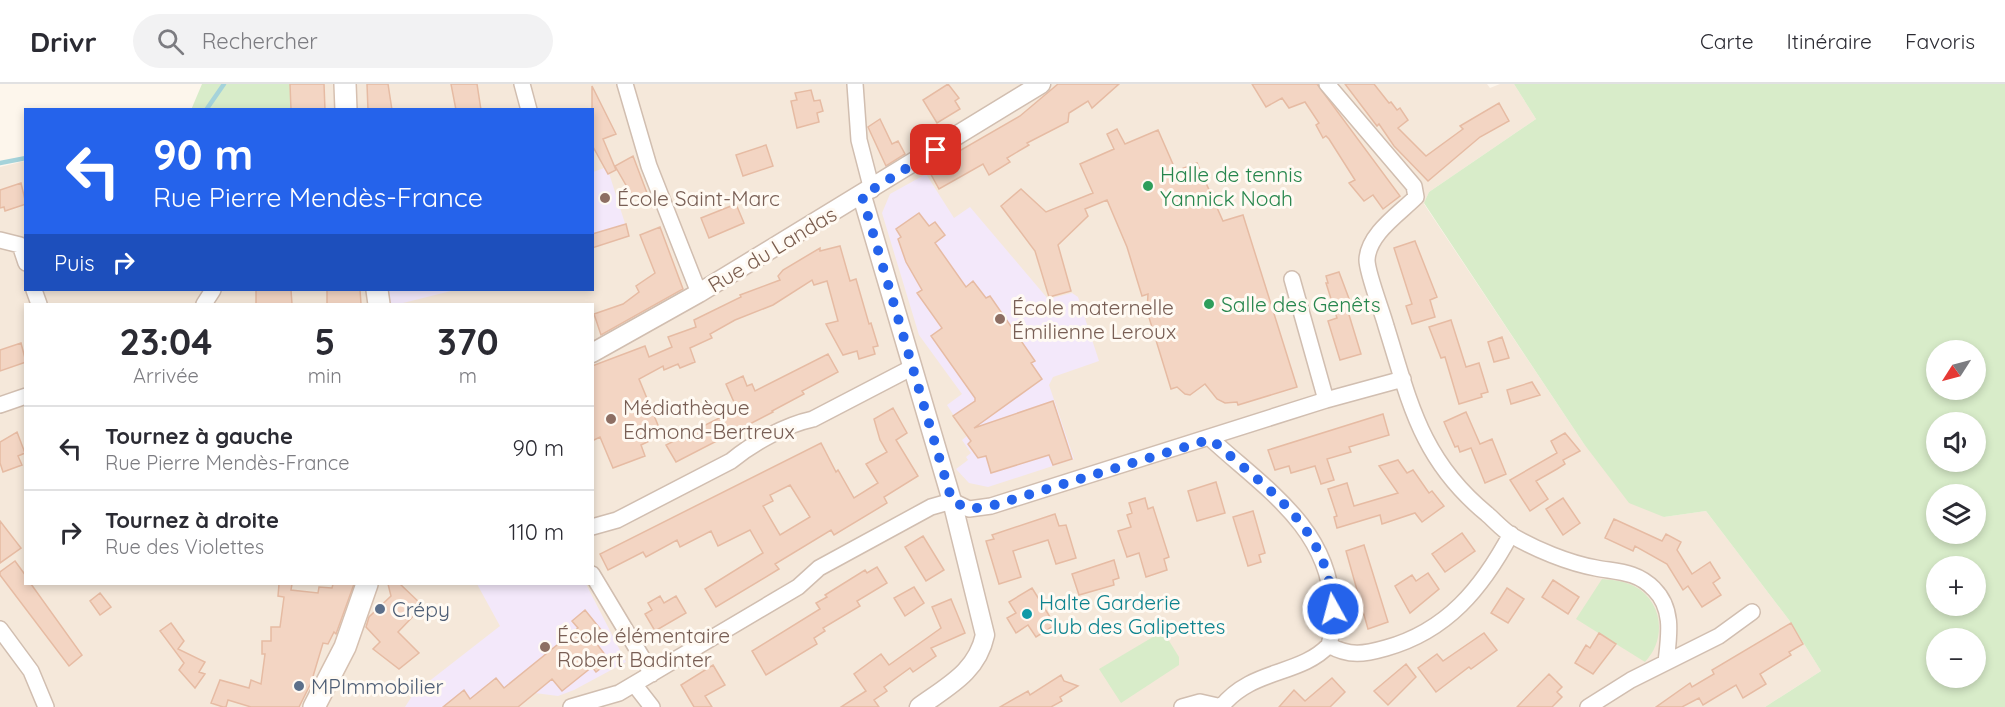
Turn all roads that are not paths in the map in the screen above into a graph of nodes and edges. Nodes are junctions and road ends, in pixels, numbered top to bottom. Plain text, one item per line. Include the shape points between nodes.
1 (345, 84) edge
2 (522, 84) edge
3 (624, 84) edge
4 (855, 84) edge
5 (1041, 84) edge
6 (1327, 84) edge
7 (346, 108) edge
8 (528, 108) edge
9 (867, 193) junction
10 (0, 240) edge
11 (23, 244) edge
12 (1292, 279) dead end
13 (699, 293) junction
14 (594, 352) edge
15 (911, 368) junction
16 (1403, 379) junction
17 (24, 397) edge
18 (1326, 400) junction
19 (0, 405) edge
20 (1211, 439) junction
21 (952, 501) junction
22 (594, 526) edge
23 (1511, 534) junction
24 (594, 577) edge
25 (367, 585) edge
26 (1752, 612) dead end
27 (0, 629) edge
28 (1329, 645) junction
29 (1666, 662) junction
30 (652, 674) junction
31 (634, 684) junction
32 (314, 706) edge
33 (46, 707) edge
34 (571, 707) edge
35 (652, 707) edge
36 (920, 707) edge
37 (1182, 707) edge
38 (1222, 707) edge
39 (1588, 707) edge

1 - 7 main road
2 - 8 street
3 - 13 street via 649,166
4 - 9 street
5 - 9 street, Rue du Landas
6 - 16 street via 1414,186 1416,197 1374,238 1367,261
9 - 13 street, Rue du Landas
9 - 15 street
10 - 11 street
12 - 18 street
13 - 14 street, Rue du Landas
15 - 21 street
15 - 22 street via 800,422 617,520
16 - 18 street
16 - 23 street via 1435,460 1463,495
17 - 19 street
18 - 20 street
20 - 21 street via 991,506 969,509
20 - 28 street via 1290,508 1318,548 1331,588 1334,630
21 - 30 street via 912,516 857,546 819,568 798,587
21 - 36 street via 985,635 974,665
23 - 28 street via 1473,594 1435,626 1403,644 1370,653 1353,655
23 - 29 street via 1562,558 1645,580 1667,611 1670,624
24 - 30 street
25 - 32 main road via 345,647
26 - 29 street via 1719,636
27 - 33 street via 31,671
28 - 38 street via 1318,657 1259,678 1233,692
29 - 39 street
30 - 31 street
31 - 34 street
31 - 35 street
37 - 38 street via 1200,702

